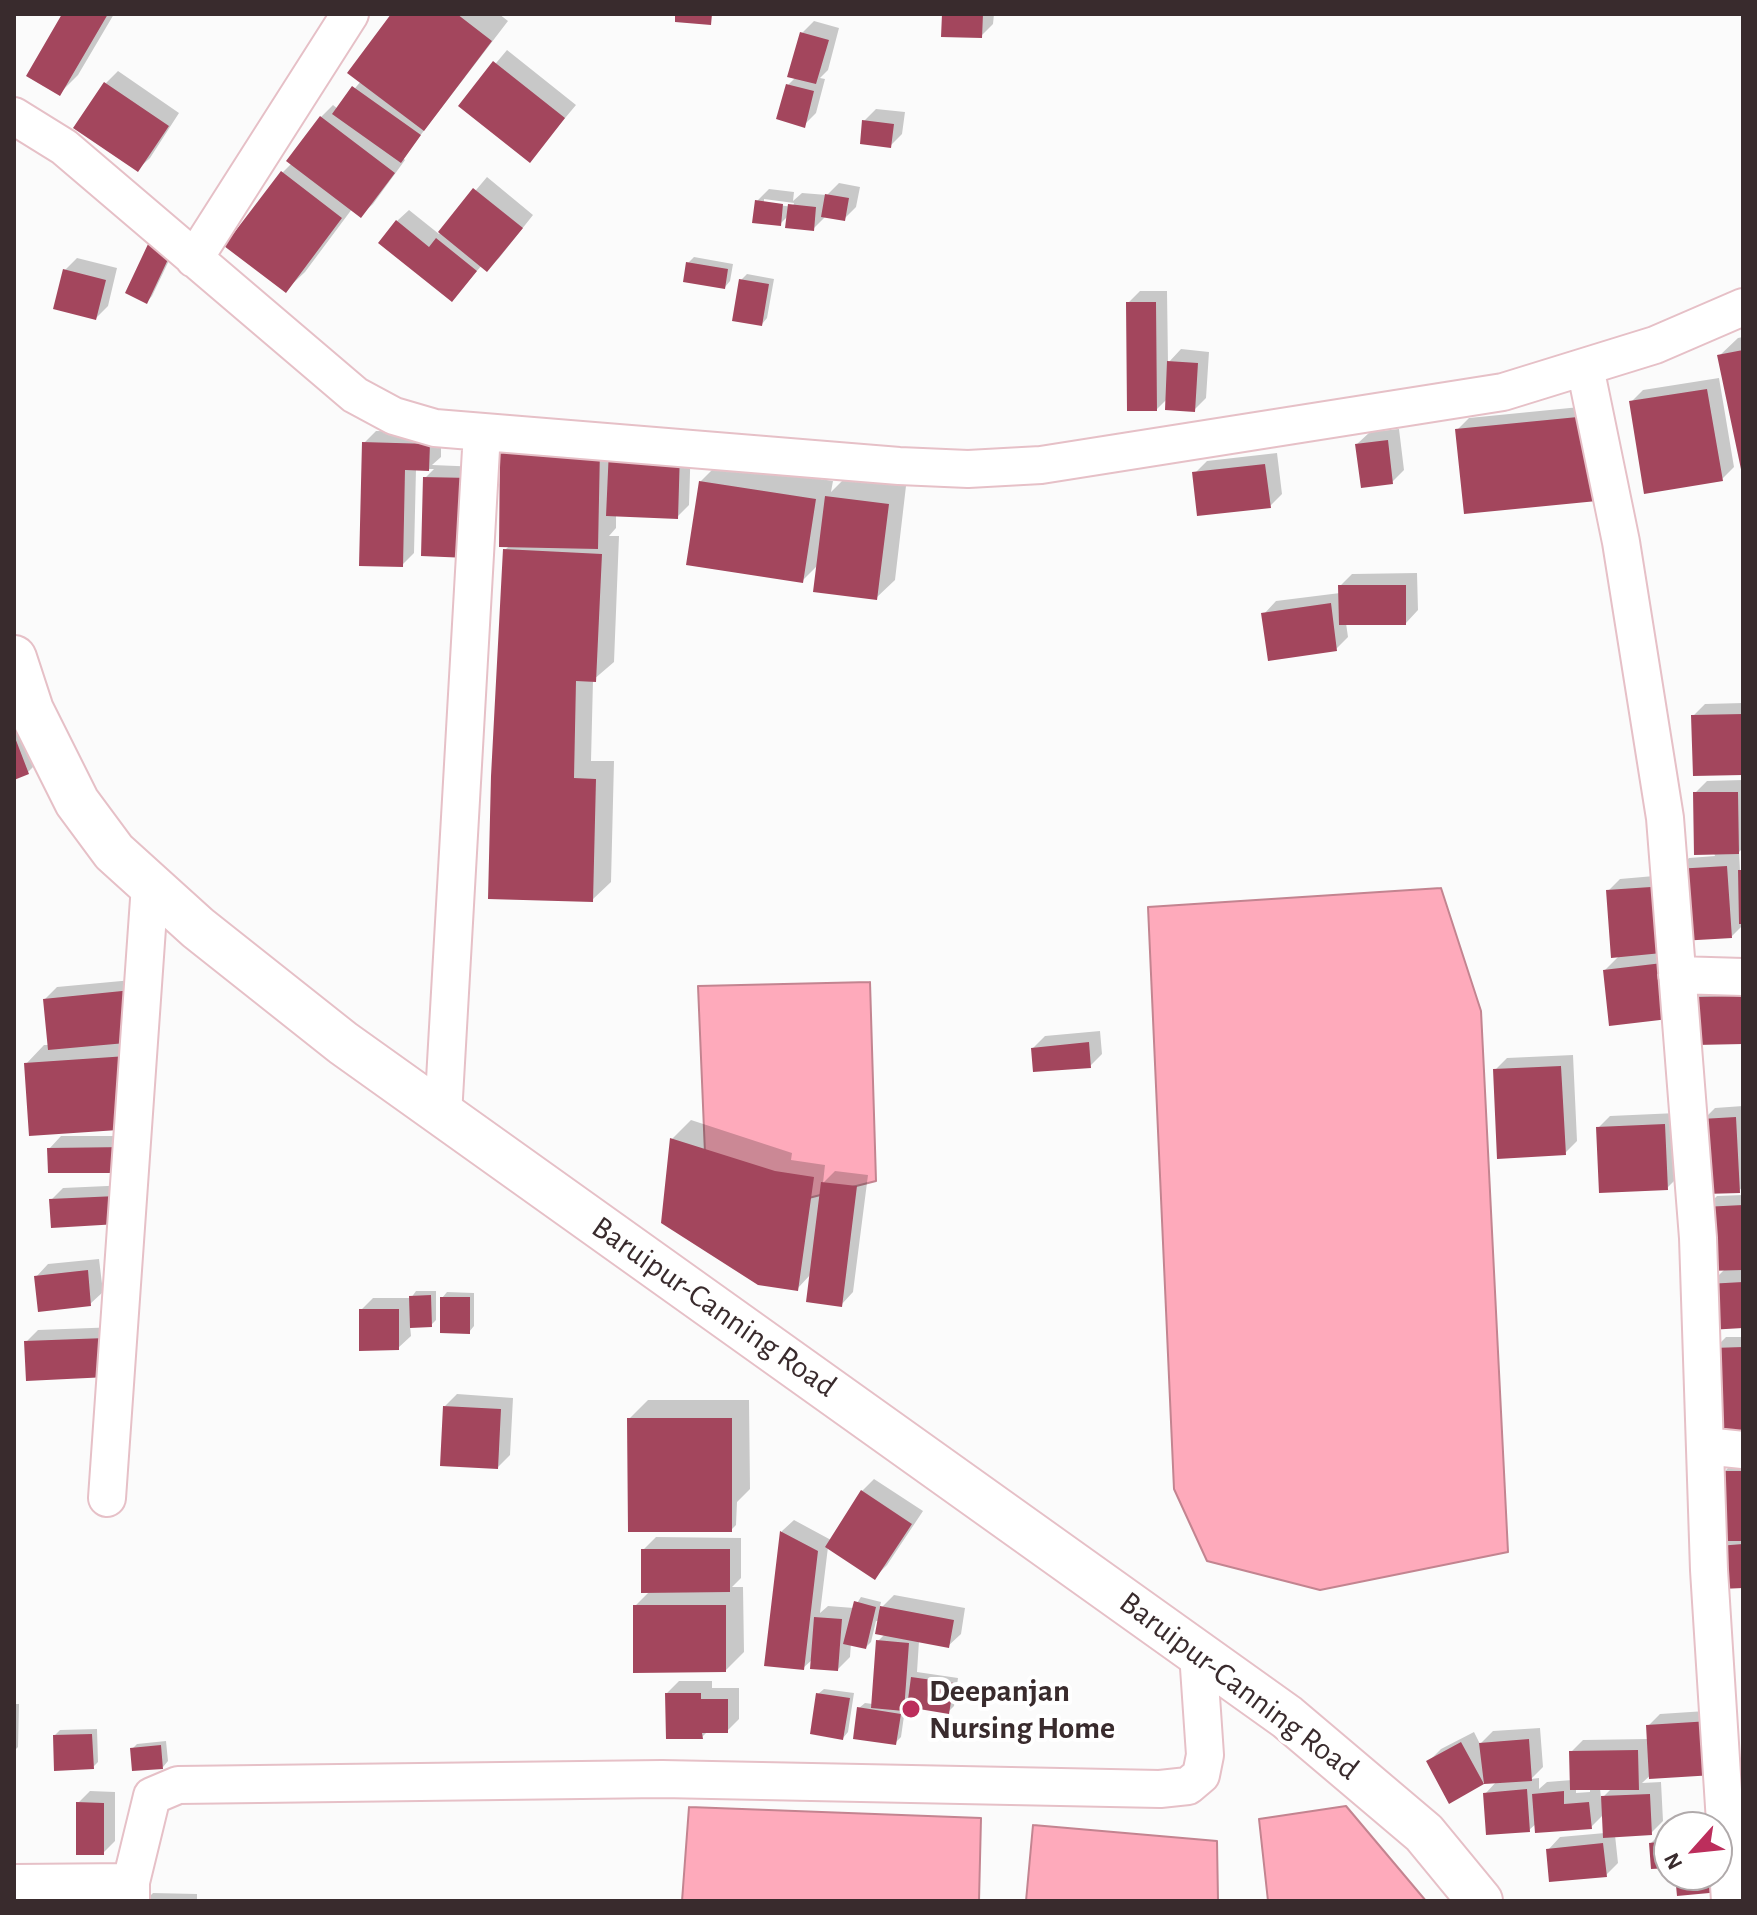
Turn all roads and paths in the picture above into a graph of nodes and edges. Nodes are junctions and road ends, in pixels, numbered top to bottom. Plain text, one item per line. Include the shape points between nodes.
1 (350, 14) edge
2 (14, 116) edge
3 (194, 259) junction
4 (1743, 307) edge
5 (1585, 367) junction
6 (482, 432) junction
7 (14, 658) edge
8 (150, 885) junction
9 (1677, 975) junction
10 (1743, 977) edge
11 (443, 1115) junction
12 (1705, 1446) junction
13 (1743, 1450) edge
14 (107, 1498) dead end
15 (1198, 1653) junction
16 (14, 1883) edge
17 (131, 1891) edge
18 (1480, 1901) edge
19 (1730, 1901) edge

1 - 3 street
2 - 3 street via 64,147
3 - 6 street via 355,395 394,416 435,428
4 - 5 street via 1655,345
5 - 6 street via 1503,392 1041,465 899,466
5 - 9 street via 1621,542 1665,818
6 - 11 street
7 - 8 main road, Baruipur-Canning Road via 31,710 77,802 114,852
8 - 11 main road, Baruipur-Canning Road via 343,1043
8 - 14 street
9 - 10 street
9 - 12 street via 1698,1238
11 - 15 main road, Baruipur-Canning Road
12 - 13 street
12 - 19 street
15 - 17 street via 1205,1755 1201,1775 1188,1786 662,1779 178,1785 152,1796
15 - 18 main road, Baruipur-Canning Road via 1363,1779 1424,1833
16 - 17 street

